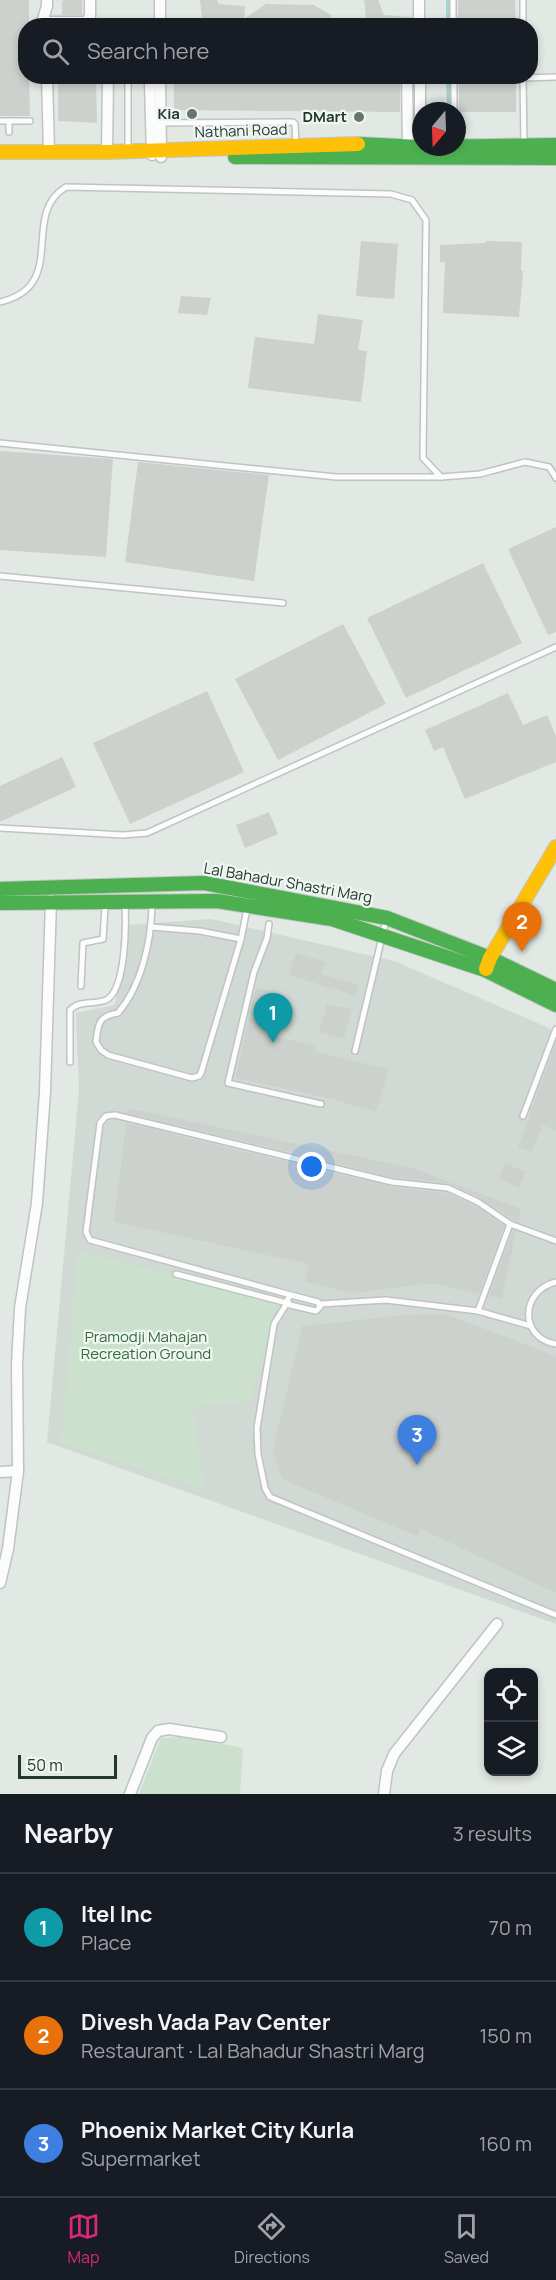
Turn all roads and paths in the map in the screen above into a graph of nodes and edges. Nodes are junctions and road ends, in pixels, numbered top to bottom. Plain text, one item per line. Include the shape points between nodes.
1 (47, 0) edge
2 (90, 0) edge
3 (160, 0) edge
4 (419, 0) edge
5 (453, 0) edge
6 (523, 0) edge
7 (44, 18) edge
8 (89, 18) edge
9 (160, 18) edge
10 (419, 18) edge
11 (453, 18) edge
12 (523, 18) edge
13 (538, 77) edge
14 (556, 77) edge
15 (42, 84) edge
16 (47, 84) edge
17 (108, 84) edge
18 (128, 84) edge
19 (150, 84) dead end
20 (160, 84) edge
21 (408, 84) edge
22 (419, 84) edge
23 (454, 84) edge
24 (524, 84) edge
25 (418, 102) edge
26 (454, 102) edge
27 (0, 121) edge
28 (9, 121) junction
29 (30, 121) dead end
30 (160, 123) junction
31 (412, 131) edge
32 (9, 132) dead end
33 (353, 144) junction
34 (556, 145) edge
35 (466, 150) edge
36 (296, 151) junction
37 (0, 152) edge
38 (46, 152) junction
39 (107, 152) junction
40 (524, 152) junction
41 (412, 153) edge
42 (412, 153) edge
43 (156, 154) junction
44 (128, 155) junction
45 (556, 158) edge
46 (0, 159) edge
47 (353, 159) junction
48 (0, 302) edge
49 (0, 443) edge
50 (441, 477) junction
51 (556, 478) edge
52 (0, 576) edge
53 (283, 603) dead end
54 (556, 647) edge
55 (0, 828) edge
56 (556, 847) edge
57 (204, 883) junction
58 (105, 886) junction
59 (0, 889) edge
60 (50, 894) junction
61 (105, 901) junction
62 (125, 901) junction
63 (152, 901) junction
64 (206, 901) junction
65 (0, 903) edge
66 (248, 906) junction
67 (271, 917) junction
68 (387, 918) junction
69 (151, 927) junction
70 (382, 936) junction
71 (241, 939) junction
72 (487, 964) junction
73 (81, 986) dead end
74 (556, 990) edge
75 (556, 1005) edge
76 (556, 1029) edge
77 (355, 1051) dead end
78 (70, 1062) dead end
79 (321, 1104) dead end
80 (523, 1116) dead end
81 (510, 1224) junction
82 (556, 1241) edge
83 (176, 1274) dead end
84 (556, 1282) edge
85 (291, 1295) junction
86 (287, 1303) junction
87 (320, 1304) junction
88 (478, 1311) junction
89 (531, 1326) junction
90 (556, 1344) edge
91 (18, 1471) junction
92 (0, 1472) edge
93 (0, 1583) edge
94 (556, 1615) edge
95 (497, 1624) dead end
96 (221, 1737) dead end
97 (130, 1794) edge
98 (384, 1794) edge

1 - 7 street
2 - 8 street
3 - 9 street
4 - 10 street
5 - 11 lane
6 - 12 lane
13 - 14 lane
15 - 38 street
16 - 38 street
17 - 39 street
18 - 44 lane
19 - 43 street
20 - 30 street
21 - 31 street
22 - 25 street
23 - 26 lane
24 - 40 lane
27 - 28 lane
28 - 29 lane
28 - 32 lane
30 - 36 lane via 293,122
30 - 43 street
33 - 36 main road, Nathani Road
33 - 41 main road, Nathani Road
33 - 47 main road
34 - 40 main road, Nathani Road
35 - 40 main road, Nathani Road
36 - 43 main road, Nathani Road
36 - 47 main road, Nathani Road
37 - 38 main road, Nathani Road
38 - 39 main road, Nathani Road
39 - 44 main road, Nathani Road
40 - 45 main road, Nathani Road
42 - 47 main road, Nathani Road
43 - 44 main road, Nathani Road
44 - 46 main road, Nathani Road
48 - 50 lane via 24,292 36,277 46,209 66,187 391,194 412,200 426,220 423,458
49 - 50 lane via 336,477
50 - 51 lane via 480,474 525,462 549,467
52 - 53 lane
54 - 55 lane via 147,833
56 - 72 main road
57 - 58 main road, Lal Bahadur Shastri Marg
57 - 64 main road
57 - 68 main road, Lal Bahadur Shastri Marg
58 - 60 main road, Lal Bahadur Shastri Marg
58 - 61 lane
59 - 60 main road, Lal Bahadur Shastri Marg
60 - 61 main road, Lal Bahadur Shastri Marg
60 - 65 main road, Lal Bahadur Shastri Marg
60 - 91 street via 45,1092 37,1203 20,1319
61 - 62 main road, Lal Bahadur Shastri Marg
61 - 73 lane via 105,936 83,943
62 - 63 main road, Lal Bahadur Shastri Marg
62 - 78 lane via 123,963 115,987 106,1000 79,1004 70,1010
63 - 64 main road, Lal Bahadur Shastri Marg
63 - 69 lane
64 - 66 main road, Lal Bahadur Shastri Marg
66 - 67 main road, Lal Bahadur Shastri Marg
66 - 71 lane
67 - 70 main road, Lal Bahadur Shastri Marg via 332,919
67 - 79 lane via 228,1083
68 - 70 lane
68 - 72 main road, Lal Bahadur Shastri Marg
69 - 71 lane
69 - 71 lane via 136,983 118,1013 101,1020 96,1041 108,1055 192,1078 201,1072
70 - 72 main road, Lal Bahadur Shastri Marg
70 - 77 lane
72 - 74 main road, Lal Bahadur Shastri Marg
72 - 75 main road, Lal Bahadur Shastri Marg
76 - 80 lane
81 - 82 lane
81 - 85 lane via 448,1188 392,1182 106,1116 100,1123 86,1232 90,1240
81 - 88 lane
83 - 86 lane
84 - 89 lane via 534,1295 529,1305
85 - 86 lane
85 - 87 lane
86 - 87 lane via 316,1311
86 - 94 lane via 274,1324 256,1428 258,1454 270,1497
87 - 88 lane via 386,1300
88 - 89 lane
89 - 90 lane via 544,1341
91 - 92 street
91 - 93 street
95 - 98 street via 394,1754
96 - 97 street via 169,1729 158,1731

